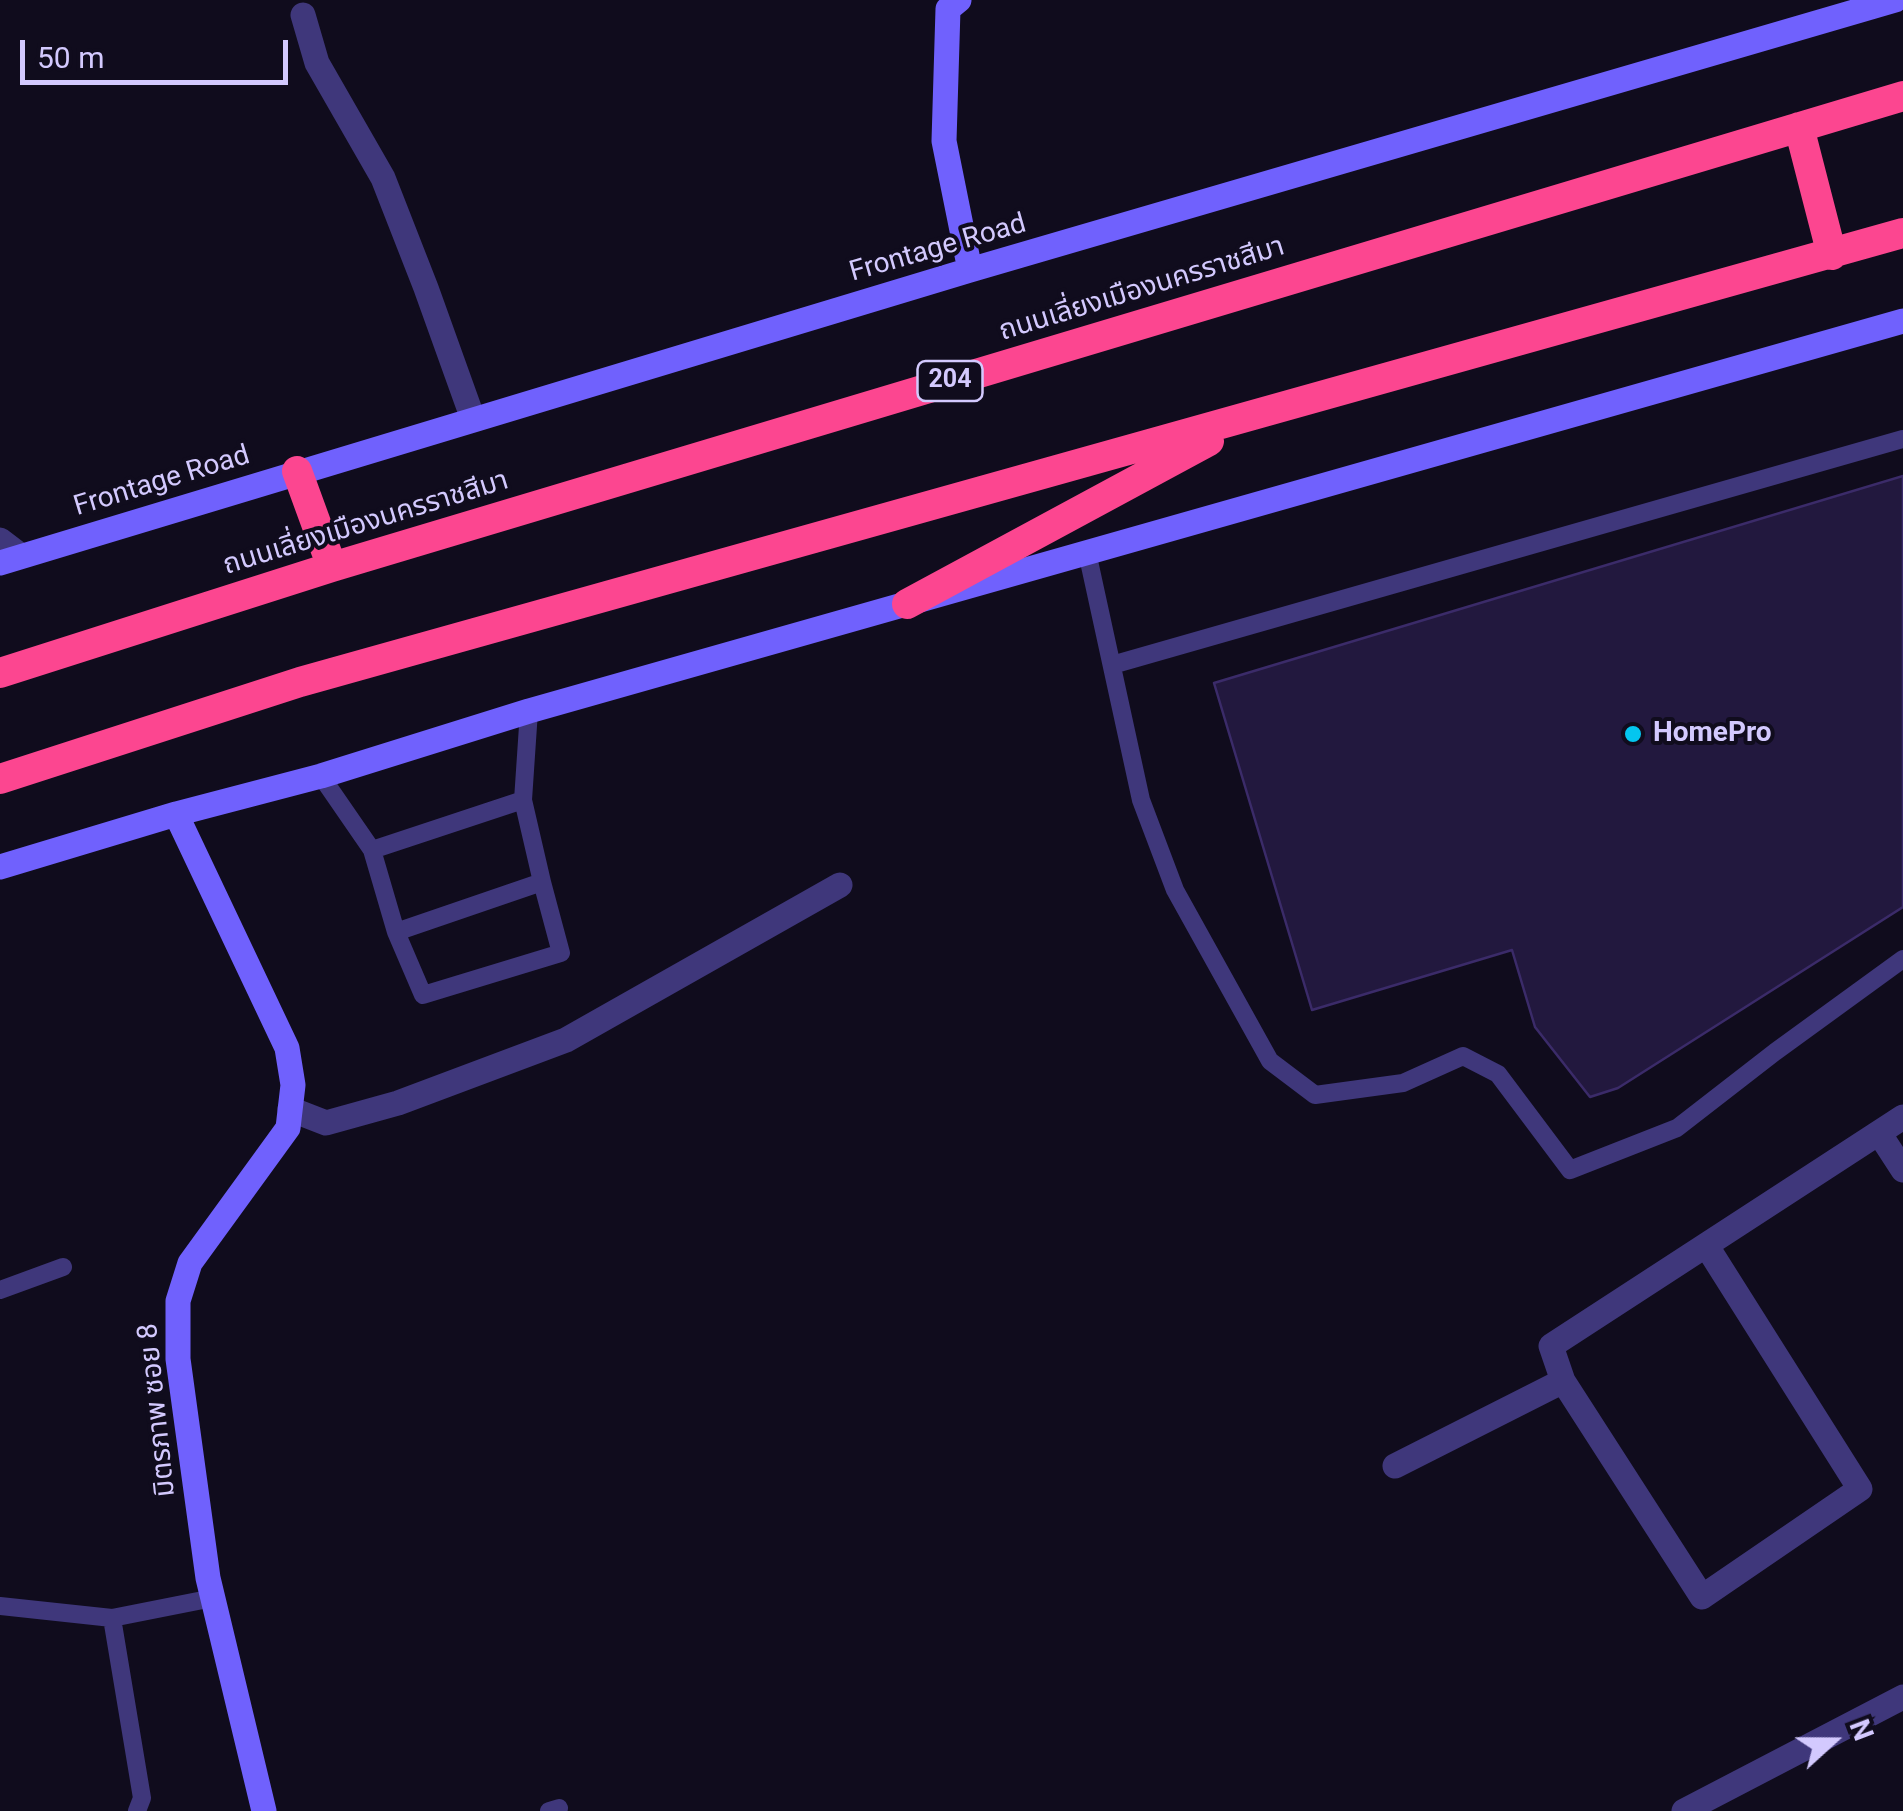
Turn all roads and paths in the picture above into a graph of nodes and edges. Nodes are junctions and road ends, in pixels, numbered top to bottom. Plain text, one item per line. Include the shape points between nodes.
1 (959, 0) edge
2 (1895, 0) edge
3 (303, 15) dead end
4 (1903, 96) edge
5 (1799, 127) junction
6 (1903, 234) edge
7 (1832, 254) junction
8 (970, 270) junction
9 (1903, 320) edge
10 (1260, 414) junction
11 (473, 418) junction
12 (1903, 440) edge
13 (297, 471) junction
14 (1087, 552) junction
15 (7, 553) edge
16 (332, 566) junction
17 (907, 604) junction
18 (1112, 666) junction
19 (0, 673) edge
20 (529, 711) junction
21 (321, 776) junction
22 (0, 779) edge
23 (522, 800) junction
24 (176, 814) junction
25 (372, 850) junction
26 (0, 867) edge
27 (542, 882) junction
28 (840, 886) dead end
29 (396, 932) junction
30 (1903, 959) edge
31 (290, 1110) junction
32 (1903, 1117) edge
33 (1879, 1132) junction
34 (1903, 1170) edge
35 (1706, 1246) junction
36 (63, 1267) dead end
37 (0, 1290) edge
38 (1563, 1381) junction
39 (1395, 1466) dead end
40 (212, 1598) junction
41 (0, 1606) edge
42 (112, 1618) junction
43 (1903, 1697) edge
44 (137, 1811) edge
45 (264, 1811) edge
46 (1684, 1811) edge

1 - 8 main road via 948,9 944,141
2 - 8 main road, Frontage Road
3 - 11 street via 317,63 382,178
4 - 5 highway, ถนนเลี่ยงเมืองนครราชสีมา / 204
5 - 7 highway
5 - 16 highway, ถนนเลี่ยงเมืองนครราชสีมา / 204
6 - 7 highway
7 - 10 highway
8 - 11 main road, Frontage Road
9 - 14 main road
10 - 17 highway
10 - 22 highway via 300,682
11 - 13 main road, Frontage Road
12 - 18 lane
13 - 15 main road, Frontage Road
13 - 16 highway
14 - 17 main road
14 - 18 lane
16 - 19 highway, ถนนเลี่ยงเมืองนครราชสีมา / 204
17 - 20 main road
18 - 30 lane via 1141,800 1175,890 1270,1061 1315,1096 1404,1083 1463,1056 1498,1074 1570,1170 1677,1128
20 - 21 main road
20 - 23 lane
21 - 24 main road
21 - 25 lane
23 - 25 lane
23 - 27 lane
24 - 26 main road
24 - 31 main road, มิตรภาพ ซอย 8 via 287,1048
25 - 29 lane
27 - 29 lane
27 - 29 lane via 560,953 423,996
28 - 31 street via 566,1040 326,1123
31 - 40 main road, มิตรภาพ ซอย 8 via 288,1128 190,1263 178,1301 178,1359
32 - 33 street
33 - 34 street
33 - 35 street
35 - 38 street via 1551,1346
35 - 38 street via 1860,1489 1702,1597
36 - 37 lane
38 - 39 street
40 - 42 lane
40 - 45 main road, มิตรภาพ ซอย 8
41 - 42 lane
42 - 44 lane via 142,1798
43 - 46 street

